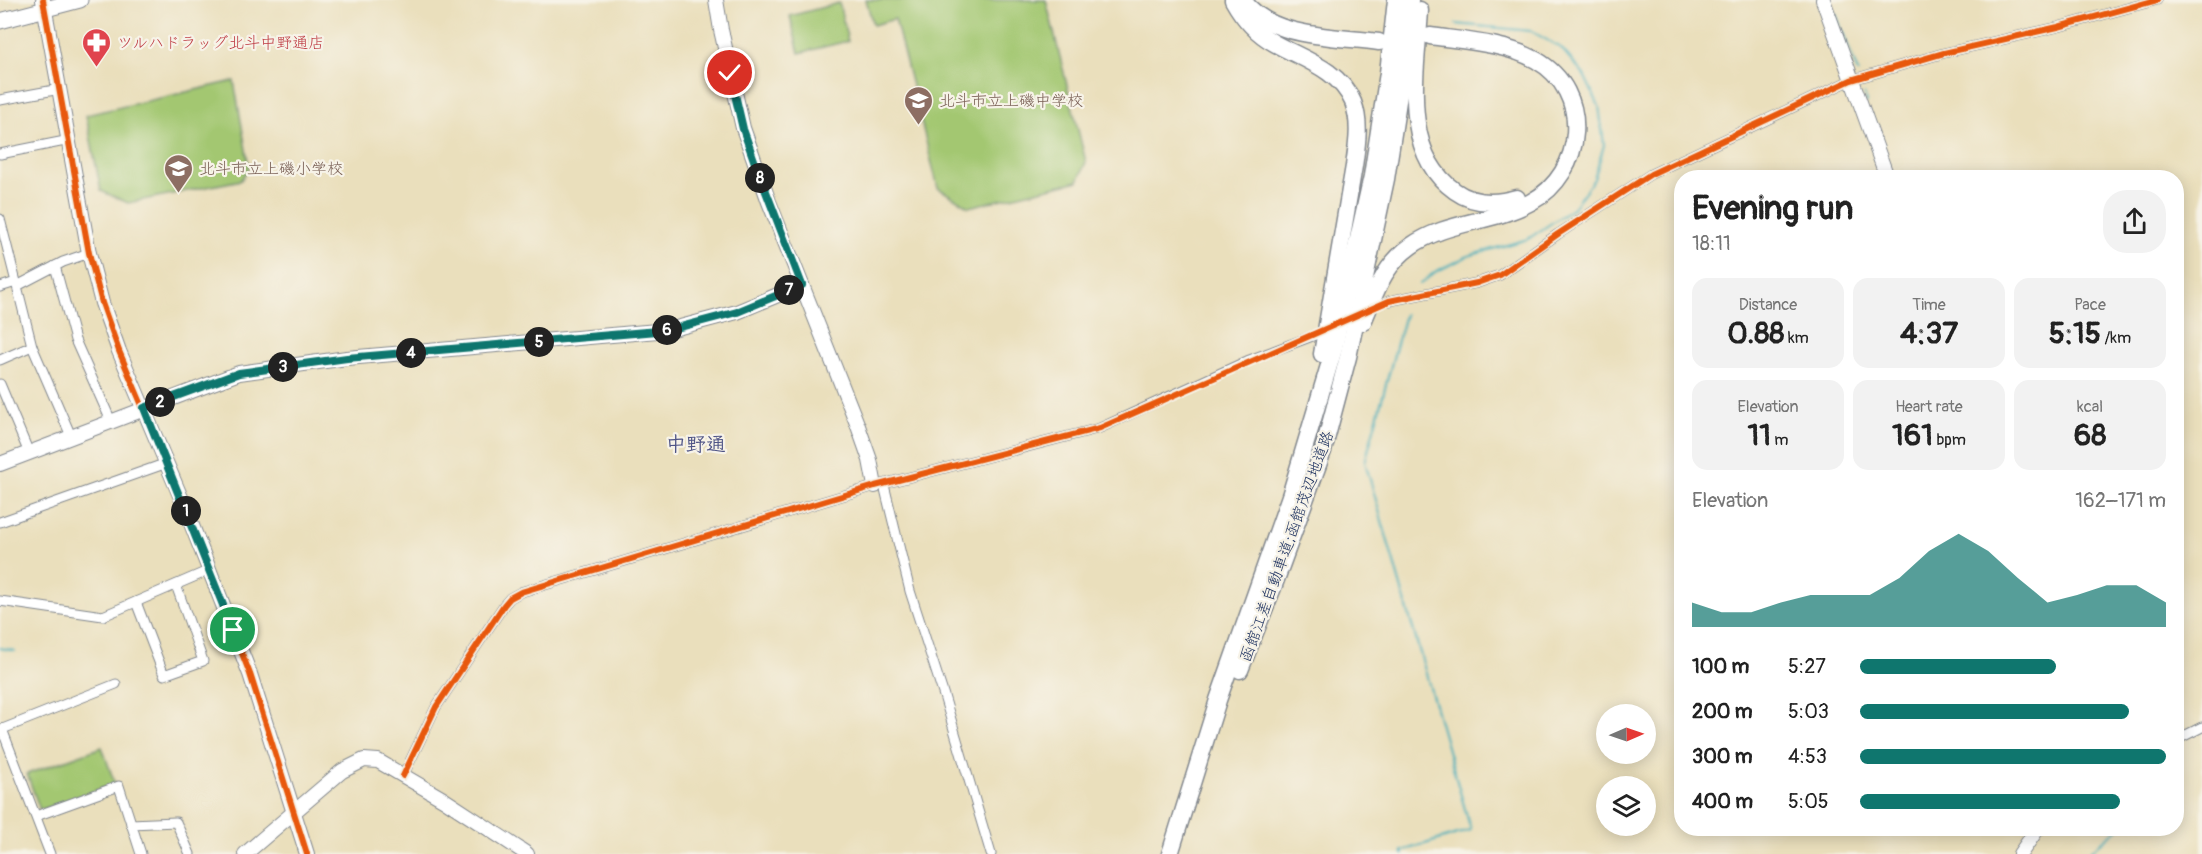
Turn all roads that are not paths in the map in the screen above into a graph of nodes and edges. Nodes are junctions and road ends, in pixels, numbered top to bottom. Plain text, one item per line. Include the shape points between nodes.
1 (80, 0) edge
2 (716, 0) edge
3 (1233, 0) edge
4 (1243, 0) edge
5 (1256, 0) edge
6 (1396, 0) edge
7 (1410, 0) edge
8 (1420, 0) edge
9 (1823, 0) edge
10 (2157, 0) edge
11 (44, 4) edge
12 (0, 21) edge
13 (1851, 80) junction
14 (60, 89) junction
15 (0, 100) edge
16 (70, 140) junction
17 (0, 154) edge
18 (1884, 170) edge
19 (0, 219) edge
20 (89, 253) junction
21 (56, 266) junction
22 (17, 284) junction
23 (802, 285) junction
24 (0, 287) edge
25 (1389, 301) dead end
26 (1315, 335) dead end
27 (32, 346) junction
28 (1348, 357) junction
29 (0, 360) edge
30 (0, 384) edge
31 (144, 408) junction
32 (111, 422) junction
33 (70, 436) junction
34 (28, 453) junction
35 (166, 463) junction
36 (0, 464) edge
37 (879, 485) junction
38 (1290, 496) junction
39 (0, 522) edge
40 (210, 570) junction
41 (177, 585) junction
42 (0, 601) edge
43 (136, 602) junction
44 (116, 684) dead end
45 (2202, 727) edge
46 (1, 729) edge
47 (2184, 736) edge
48 (403, 776) junction
49 (1187, 802) junction
50 (294, 813) junction
51 (36, 816) junction
52 (131, 824) junction
53 (2032, 836) edge
54 (50, 854) edge
55 (141, 854) edge
56 (190, 854) edge
57 (245, 854) edge
58 (307, 854) edge
59 (527, 854) edge
60 (991, 854) edge
61 (1170, 854) edge
62 (2020, 854) edge

1 - 11 main road
2 - 23 street via 743,129
3 - 38 highway via 1243,17 1272,42 1313,62 1339,81 1353,102 1356,117 1354,166 1323,349
4 - 5 highway via 1269,24 1285,29 1379,36 1278,17
6 - 38 highway, 函館江差自動車道;函館茂辺地道路 via 1372,176 1333,352
7 - 28 highway, 函館江差自動車道;函館茂辺地道路 via 1386,179
8 - 28 highway via 1415,112 1420,141 1432,170 1445,184 1460,195 1479,201 1501,202 1526,195 1553,172 1563,154 1564,109 1553,87 1524,64 1429,41 1511,50 1551,70 1573,105 1573,153 1564,173 1530,203 1429,235 1393,261
9 - 13 street
10 - 13 street
11 - 12 main road
11 - 14 street
13 - 18 street
13 - 25 street via 1651,174 1500,275
14 - 15 street
14 - 16 street
16 - 17 street
16 - 20 street
19 - 22 street
20 - 21 street
20 - 31 street via 110,326
21 - 22 street
21 - 32 street via 75,340
22 - 24 street
22 - 27 street
23 - 31 street via 737,312 669,330 347,358 239,373
23 - 37 street
26 - 37 street via 1100,428
27 - 29 street
27 - 33 street
28 - 49 highway, 函館江差自動車道;函館茂辺地道路 via 1319,462
30 - 34 street
31 - 32 street
31 - 35 street
32 - 33 street
33 - 34 street
34 - 36 street
35 - 39 street
35 - 40 street
37 - 48 street via 510,598 436,707
37 - 60 street
38 - 49 highway, 函館江差自動車道;函館茂辺地道路 via 1218,700
40 - 41 street
40 - 50 street via 250,674
41 - 43 street
41 - 43 street via 203,661 164,675
42 - 43 street via 103,616
44 - 46 street
45 - 47 street
46 - 51 street
48 - 50 street via 378,761 355,762
48 - 59 street
49 - 61 highway, 函館江差自動車道;函館茂辺地道路
50 - 57 street
50 - 58 street
51 - 52 street via 119,786
51 - 54 street
52 - 55 street
52 - 56 street via 176,822
53 - 62 street

